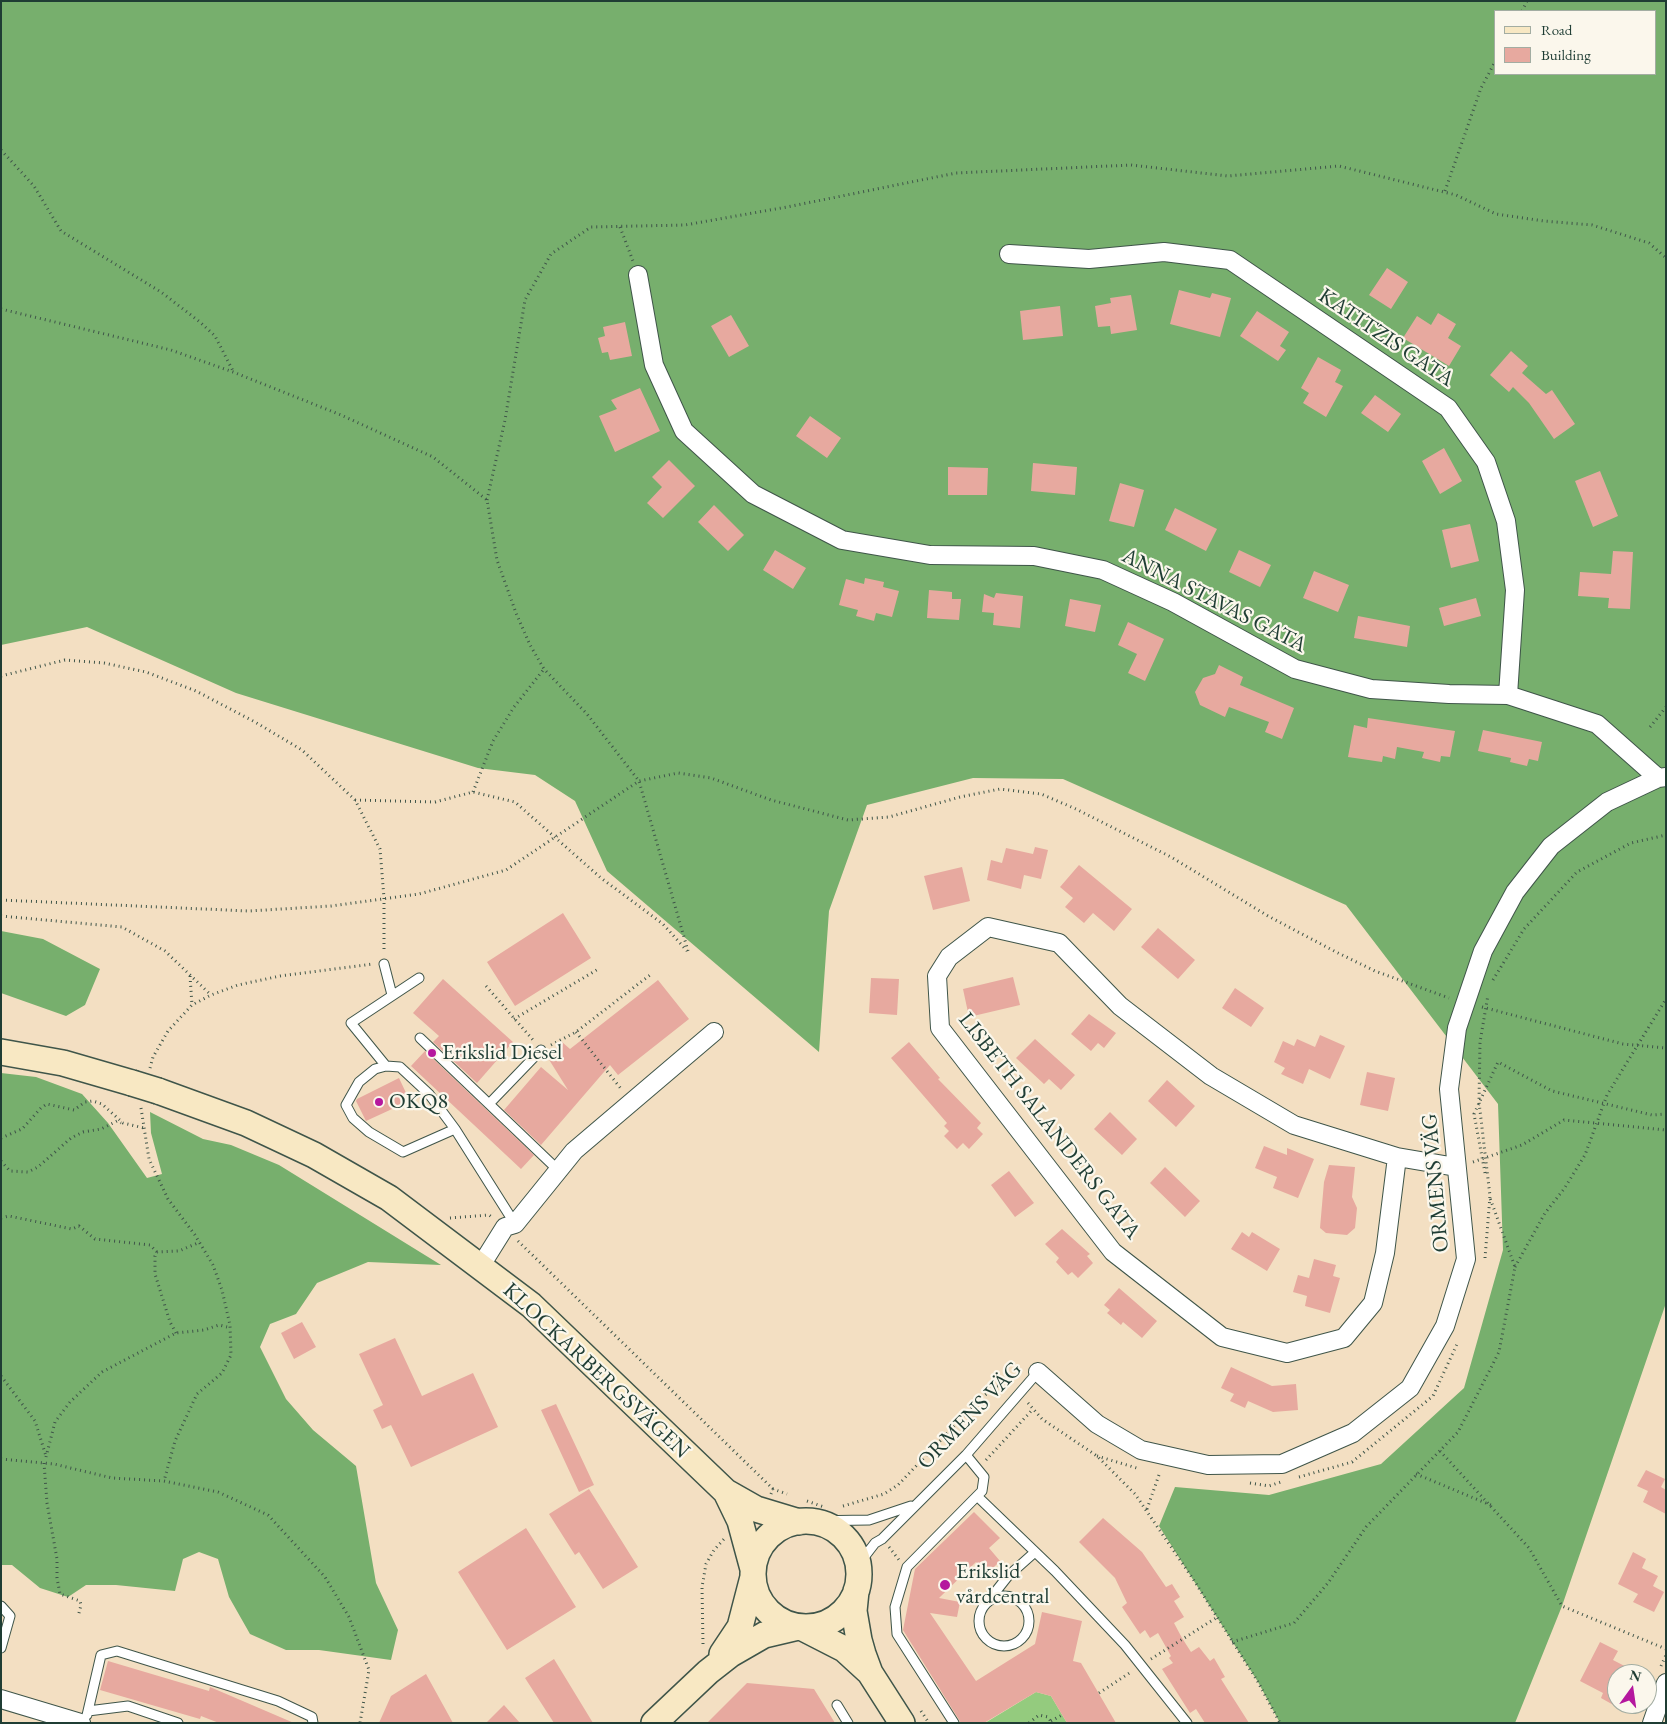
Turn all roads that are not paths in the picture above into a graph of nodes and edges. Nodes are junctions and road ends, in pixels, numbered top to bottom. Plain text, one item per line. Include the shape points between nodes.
1 (1009, 254) dead end
2 (638, 275) road end
3 (1508, 695) junction
4 (1662, 778) edge
5 (384, 964) road end
6 (419, 978) dead end
7 (392, 995) junction
8 (714, 1032) dead end
9 (420, 1038) dead end
10 (541, 1050) road end
11 (1, 1052) edge
12 (386, 1066) junction
13 (489, 1104) junction
14 (455, 1129) junction
15 (1397, 1157) junction
16 (1456, 1167) junction
17 (558, 1170) junction
18 (515, 1224) junction
19 (480, 1267) junction
20 (1038, 1372) joint
21 (966, 1455) junction
22 (726, 1492) junction
23 (977, 1496) junction
24 (914, 1505) junction
25 (802, 1522) junction
26 (1035, 1552) junction
27 (753, 1572) junction
28 (858, 1582) junction
29 (987, 1602) junction
30 (1, 1606) edge
31 (800, 1627) junction
32 (1, 1648) edge
33 (708, 1672) junction
34 (870, 1672) junction
35 (1666, 1683) edge
36 (1, 1699) edge
37 (838, 1705) dead end
38 (56, 1719) edge
39 (84, 1719) edge
40 (178, 1723) edge
41 (313, 1723) edge
42 (654, 1723) edge
43 (848, 1723) edge
44 (902, 1723) edge
45 (954, 1723) edge
46 (1187, 1723) edge
47 (1652, 1723) edge

1 - 3 street, KATITZIS GATA via 1089,259 1164,252 1230,260 1448,408 1486,462 1506,521 1515,590
2 - 3 street, ANNA STAVAS GATA via 654,365 684,431 753,494 842,540 930,556 1034,556 1103,570 1173,602 1295,669 1371,689
3 - 4 street, ANNA STAVAS GATA via 1597,724
4 - 16 street, ORMENS VÄG via 1607,802 1550,846 1515,892 1483,951 1457,1028 1449,1088
5 - 7 lane
6 - 7 lane
7 - 12 lane via 351,1023
8 - 17 street via 574,1151
9 - 13 lane
10 - 13 lane
11 - 19 main road, KLOCKARBERGSVÄGEN via 63,1063 246,1123 314,1155 389,1198
12 - 14 lane via 400,1067 429,1094
12 - 14 lane via 375,1068 359,1082 346,1105 353,1118 369,1132 403,1152
13 - 17 lane
14 - 18 lane
15 - 15 street, LISBETH SALANDERS GATA via 1294,1125 1211,1076 1120,1006 1059,943 988,927 949,957 937,976 940,1028 1113,1252 1222,1337 1287,1353 1344,1338 1373,1303 1384,1253
15 - 16 street, LISBETH SALANDERS GATA
16 - 20 street, ORMENS VÄG via 1466,1259 1445,1326 1410,1388 1353,1434 1282,1464 1208,1465 1141,1450 1097,1424
17 - 18 street
18 - 19 street via 505,1228
19 - 22 main road, KLOCKARBERGSVÄGEN via 531,1305
20 - 21 lane, ORMENS VÄG
21 - 23 lane via 984,1477 982,1491
21 - 24 lane, ORMENS VÄG
22 - 25 main road, KLOCKARBERGSVÄGEN via 756,1510
22 - 27 main road, KLOCKARBERGSVÄGEN via 740,1521
23 - 26 lane
23 - 45 lane via 907,1567 896,1607 897,1634
24 - 25 lane via 869,1520
24 - 28 lane, ORMENS VÄG via 868,1551
25 - 27 main road via 787,1525 762,1544
25 - 28 main road via 822,1524 839,1533 851,1547
26 - 29 lane via 1008,1576
26 - 46 lane via 1125,1645
27 - 31 main road via 758,1596 769,1612 784,1623
27 - 33 main road via 750,1596 740,1628
28 - 31 main road via 846,1609 836,1618 820,1625
28 - 34 main road via 854,1611 858,1640
29 - 29 lane via 978,1622 986,1640 1006,1647 1022,1638 1029,1624 1023,1606 1004,1596
30 - 32 lane via 10,1616
31 - 33 main road via 778,1630 751,1641
31 - 34 main road via 844,1649
33 - 42 main road
34 - 44 main road
35 - 47 street
36 - 38 street
37 - 43 lane
38 - 39 street
39 - 40 lane via 128,1706
39 - 41 lane via 101,1655 116,1650 278,1702 312,1717

